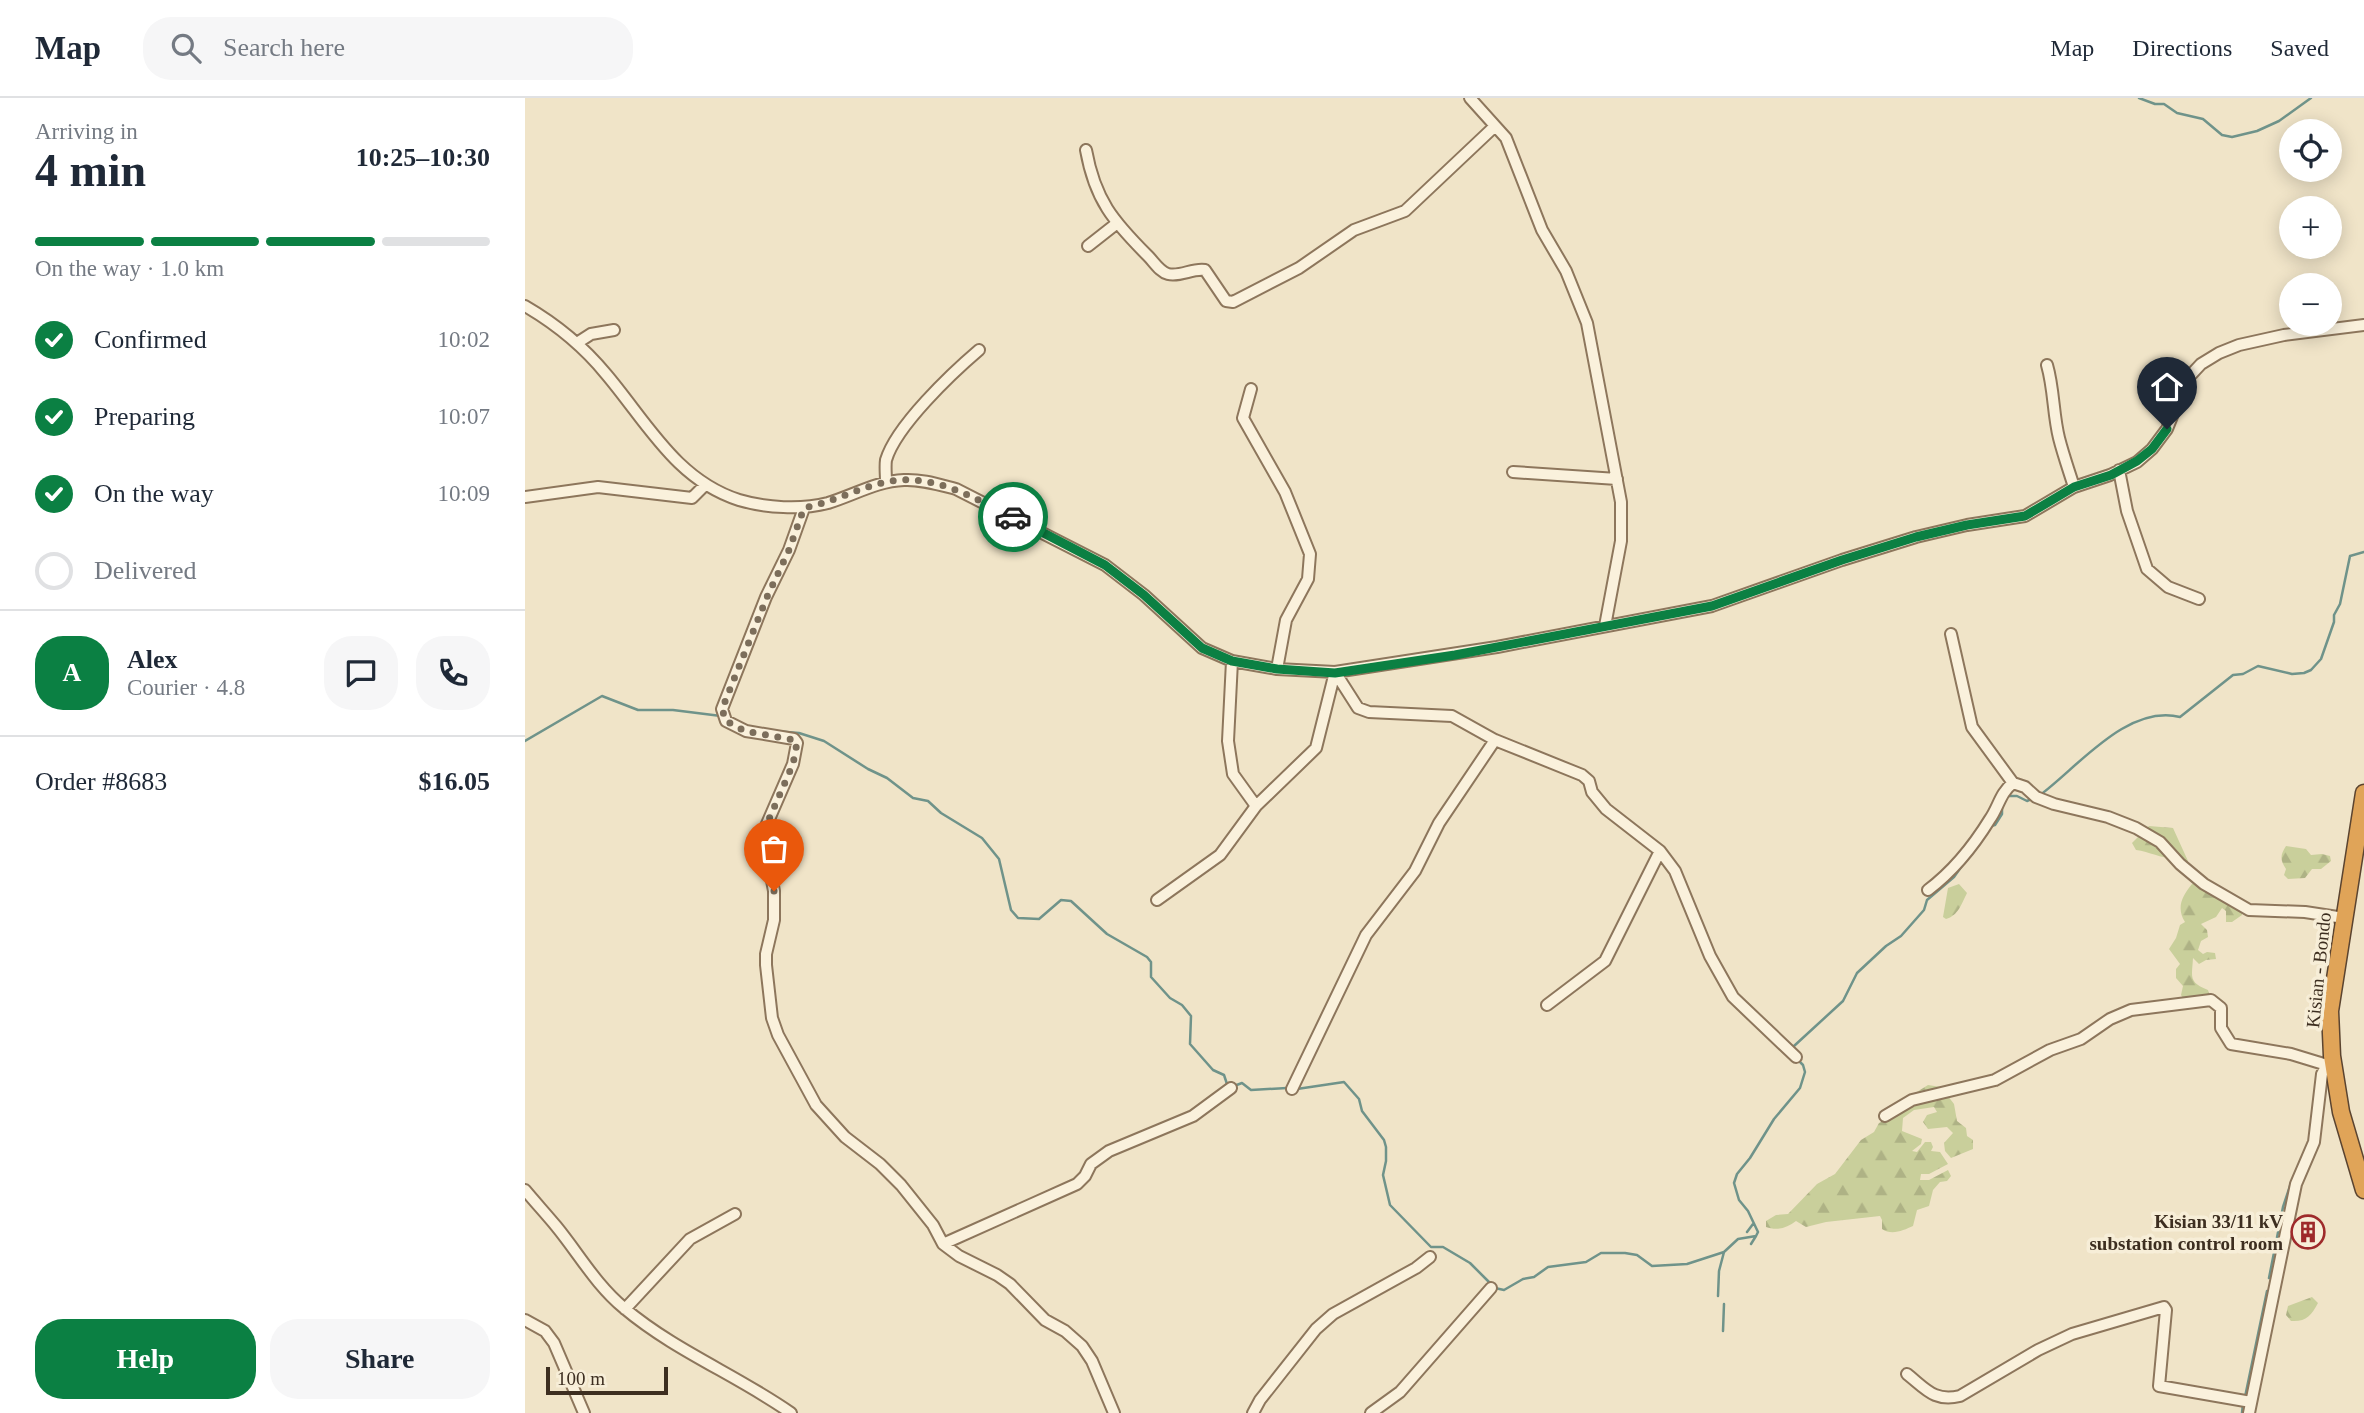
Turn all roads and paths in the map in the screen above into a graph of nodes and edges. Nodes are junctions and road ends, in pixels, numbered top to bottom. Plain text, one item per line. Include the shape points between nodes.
1 (1470, 98) edge
2 (1494, 127) junction
3 (1086, 150) dead end
4 (1116, 224) junction
5 (1088, 246) dead end
6 (525, 306) edge
7 (2364, 325) edge
8 (614, 330) dead end
9 (577, 343) junction
10 (979, 350) dead end
11 (2047, 365) dead end
12 (1251, 389) dead end
13 (2119, 470) junction
14 (1513, 472) dead end
15 (1618, 479) junction
16 (886, 482) junction
17 (705, 485) junction
18 (2074, 487) junction
19 (525, 497) edge
20 (804, 508) junction
21 (2199, 598) dead end
22 (1605, 626) junction
23 (1951, 634) dead end
24 (1232, 661) junction
25 (1277, 669) junction
26 (1335, 673) junction
27 (1495, 740) junction
28 (2013, 783) junction
29 (2364, 793) edge
30 (1256, 806) junction
31 (1660, 851) junction
32 (1927, 890) dead end
33 (1157, 900) dead end
34 (2344, 918) junction
35 (1547, 1005) dead end
36 (1796, 1057) dead end
37 (2330, 1061) junction
38 (1230, 1088) dead end
39 (1292, 1088) dead end
40 (1885, 1116) dead end
41 (525, 1190) edge
42 (2364, 1190) edge
43 (735, 1214) dead end
44 (943, 1244) junction
45 (1430, 1256) dead end
46 (1491, 1288) dead end
47 (625, 1309) junction
48 (525, 1320) edge
49 (1907, 1374) dead end
50 (2250, 1407) edge
51 (584, 1413) edge
52 (791, 1413) edge
53 (1114, 1413) edge
54 (1253, 1413) edge
55 (1371, 1413) edge

1 - 2 street
2 - 4 street via 1405,211 1353,230 1299,268 1233,302 1219,294 1205,270 1164,273
2 - 15 street via 1506,138 1542,230 1566,271 1587,323
3 - 4 street via 1091,179
4 - 5 street
6 - 9 street
7 - 13 street via 2239,345 2200,364 2187,379 2167,429 2152,449
8 - 9 street via 591,334
9 - 17 street via 680,466
10 - 16 street via 947,377 902,430 886,460
11 - 18 street via 2059,437
12 - 25 street via 1243,418 1285,492 1310,554 1308,579 1286,620
13 - 18 street
13 - 21 street via 2147,569 2168,587
14 - 15 street
15 - 22 street via 1621,541
16 - 20 street
16 - 24 street via 906,479 956,489 1015,518 1105,565 1202,648
17 - 19 street via 692,498 598,487
17 - 20 street via 739,500
18 - 22 street via 2025,516 1916,537 1712,606
20 - 44 street via 722,709 726,721 745,731 797,743 793,764 763,833 774,891 774,920 766,954 772,1018 816,1105 901,1185
22 - 26 street
23 - 28 street via 1972,727
24 - 25 street
24 - 30 street via 1228,741 1233,774
25 - 26 street
26 - 27 street via 1358,708 1452,716
26 - 30 street via 1316,748
27 - 31 street via 1582,775 1606,809
27 - 39 street via 1439,822 1415,871 1366,935
28 - 32 street via 2003,791 1975,841 1943,879
28 - 34 street via 2054,804 2136,828 2160,842 2204,884 2249,910
29 - 34 highway, Kisian - Bondo
30 - 33 street via 1220,855
31 - 35 street via 1605,961
31 - 36 street via 1675,871 1710,956 1733,997
34 - 37 highway, Kisian - Bondo via 2330,1011
37 - 40 street via 2231,1044 2221,1028 2221,1008 2211,1000 2183,1002 2131,1010 1995,1080 1912,1100
37 - 42 highway, Kisian - Bondo
37 - 50 street via 2322,1074 2314,1142 2296,1184
38 - 44 street via 1193,1116 1108,1151 1077,1184
41 - 47 street via 594,1279
43 - 47 street via 690,1239
44 - 53 street via 1010,1284 1045,1320 1076,1339 1087,1352
45 - 54 street via 1316,1329
46 - 55 street via 1400,1392
47 - 52 street via 706,1364
48 - 51 street via 545,1331 554,1343
49 - 50 street via 1945,1400 2072,1334 2164,1307 2159,1386

